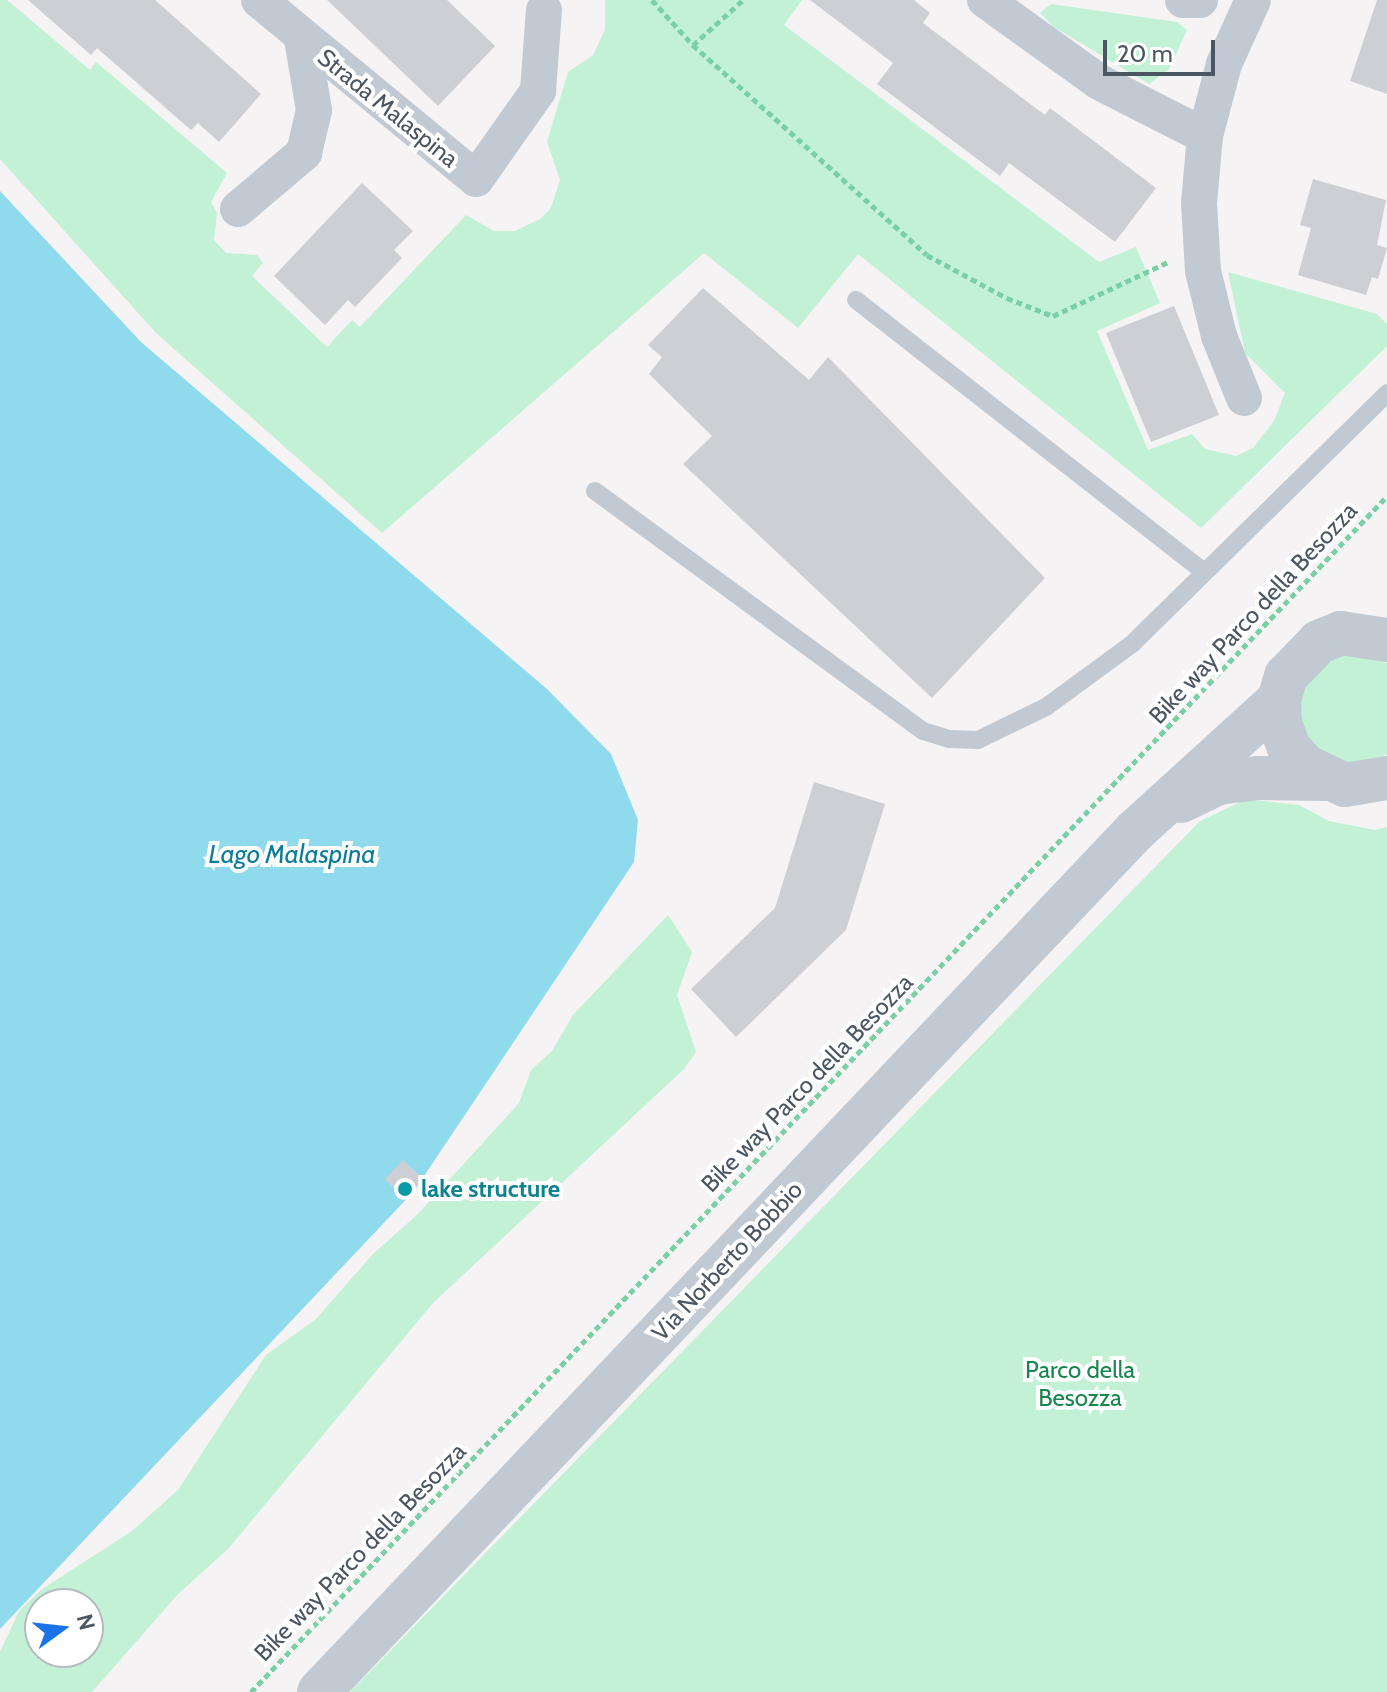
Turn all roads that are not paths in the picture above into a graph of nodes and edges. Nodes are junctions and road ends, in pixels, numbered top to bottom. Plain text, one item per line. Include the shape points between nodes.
1 (259, 0) edge
2 (985, 0) edge
3 (1183, 0) edge
4 (1200, 0) edge
5 (1253, 0) edge
6 (544, 10) dead end
7 (302, 39) junction
8 (1205, 136) junction
9 (238, 209) dead end
10 (856, 300) dead end
11 (1387, 393) edge
12 (1244, 398) dead end
13 (595, 491) dead end
14 (1202, 570) junction
15 (1387, 602) edge
16 (1341, 633) junction
17 (1387, 640) edge
18 (1279, 700) junction
19 (1366, 784) edge
20 (1135, 831) junction
21 (319, 1692) edge

1 - 7 street, Strada Malaspina
2 - 8 street via 1099,82
3 - 4 street
5 - 8 street via 1224,64
6 - 7 street, Strada Malaspina via 538,91 476,179
7 - 9 street, Strada Malaspina via 314,110 304,153
8 - 12 street via 1200,243 1219,336
10 - 14 lane
11 - 14 lane
13 - 14 lane via 923,731 949,739 978,740 1046,707 1132,644
15 - 16 street, Via Norberto Bobbio
16 - 17 street
16 - 18 street, Via Norberto Bobbio via 1300,656 1286,676
18 - 19 street, Via Norberto Bobbio via 1289,748
18 - 20 street, Via Norberto Bobbio
19 - 20 street, Via Norberto Bobbio via 1257,778 1218,783
20 - 21 street, Via Norberto Bobbio

